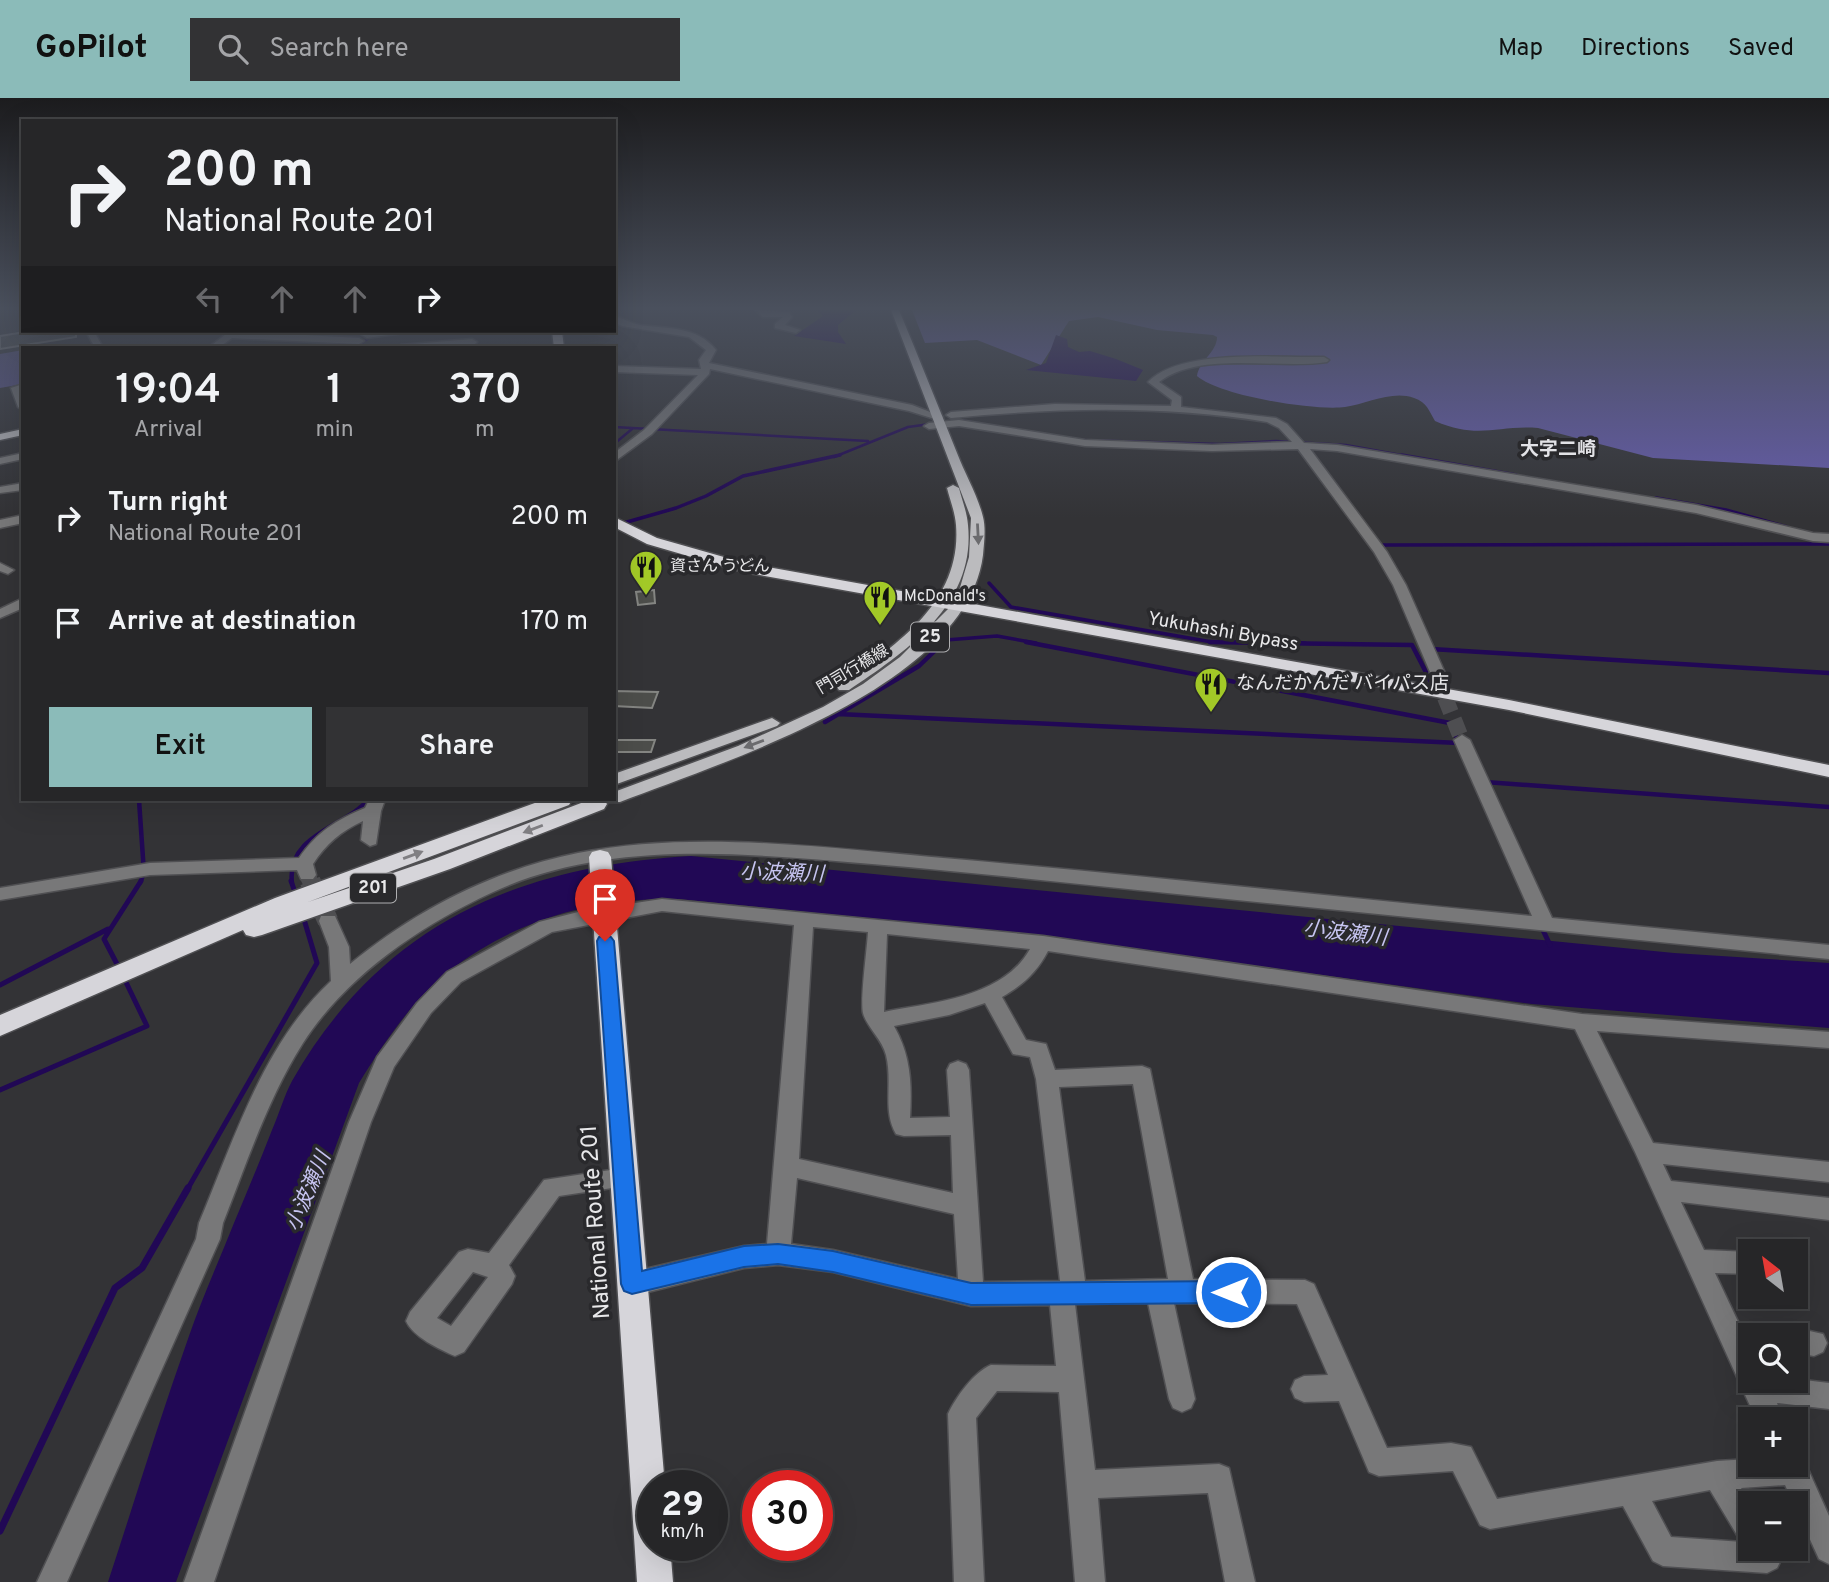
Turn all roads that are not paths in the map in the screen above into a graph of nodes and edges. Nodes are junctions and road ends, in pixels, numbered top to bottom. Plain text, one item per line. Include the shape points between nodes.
1 (697, 379) edge
2 (751, 379) edge
3 (914, 379) edge
4 (918, 379) edge
5 (1157, 379) edge
6 (21, 387) edge
7 (21, 402) edge
8 (1176, 408) junction
9 (932, 420) junction
10 (21, 432) edge
11 (0, 437) edge
12 (1304, 446) junction
13 (21, 456) edge
14 (616, 457) edge
15 (0, 461) edge
16 (21, 485) edge
17 (0, 490) edge
18 (21, 519) edge
19 (616, 522) edge
20 (0, 524) edge
21 (616, 535) edge
22 (1829, 538) edge
23 (21, 603) edge
24 (946, 610) junction
25 (0, 614) edge
26 (1436, 675) tunnel mouth
27 (1462, 740) tunnel mouth
28 (1829, 771) edge
29 (616, 779) edge
30 (1829, 781) edge
31 (616, 798) edge
32 (559, 801) edge
33 (607, 801) edge
34 (374, 805) edge
35 (370, 840) dead end
36 (600, 857) dead end
37 (0, 894) edge
38 (603, 913) junction
39 (328, 921) tunnel mouth
40 (804, 921) junction
41 (1545, 924) junction
42 (878, 928) junction
43 (1043, 943) junction
44 (1829, 952) edge
45 (146, 965) junction
46 (341, 982) junction
47 (991, 995) junction
48 (879, 1021) junction
49 (1582, 1022) junction
50 (0, 1027) edge
51 (1829, 1040) edge
52 (958, 1070) dead end
53 (1046, 1079) junction
54 (961, 1126) junction
55 (1646, 1152) junction
56 (788, 1166) junction
57 (1829, 1172) edge
58 (624, 1178) junction
59 (1663, 1190) junction
60 (965, 1206) junction
61 (1829, 1209) edge
62 (778, 1254) junction
63 (1696, 1261) junction
64 (1738, 1263) edge
65 (494, 1266) dead end
66 (632, 1284) junction
67 (1068, 1293) junction
68 (1171, 1293) junction
69 (971, 1294) junction
70 (1738, 1333) edge
71 (1070, 1380) junction
72 (1346, 1388) junction
73 (1304, 1390) dead end
74 (1808, 1392) edge
75 (1829, 1396) edge
76 (1182, 1399) dead end
77 (1738, 1473) edge
78 (1717, 1475) junction
79 (1797, 1477) edge
80 (1083, 1485) junction
81 (1630, 1489) junction
82 (1738, 1510) edge
83 (1829, 1549) edge
84 (1738, 1556) edge
85 (52, 1582) edge
86 (199, 1582) edge
87 (655, 1582) edge
88 (969, 1582) edge
89 (1090, 1582) edge
90 (1241, 1582) edge

1 - 14 street via 648,432
2 - 9 street
3 - 9 main road, 門司行橋線 / 25
4 - 9 main road, 門司行橋線 / 25
5 - 8 street via 1153,382 1177,399
6 - 7 street via 16,388
8 - 9 street via 1077,407
8 - 12 street via 1278,422
9 - 12 street via 1085,443
9 - 24 main road, 門司行橋線 / 25 via 977,518 978,554
10 - 11 main road
12 - 22 street via 1696,509
12 - 26 street via 1386,561
13 - 15 street
16 - 17 street
18 - 20 street
19 - 24 highway, Yukuhashi Bypass via 652,541 703,558
21 - 24 highway, Yukuhashi Bypass via 708,568
23 - 25 street
24 - 28 highway, Yukuhashi Bypass via 1509,705
24 - 29 main road, 門司行橋線 / 25 via 885,660 805,709
24 - 30 highway, Yukuhashi Bypass via 1415,697
24 -> 31 main road, 門司行橋線 / 25 via 913,656 831,708 767,739
27 - 41 street
45 -> 32 highway, 201 via 283,903
33 -> 45 highway, 201 via 442,864
34 - 35 street
34 - 37 street via 320,839 306,869 150,869
36 - 38 highway, National Route 201
38 - 40 street via 662,905
38 - 58 highway, National Route 201
38 - 86 street via 546,927 454,978 424,1008 386,1063 356,1135
39 - 46 street via 339,947
40 - 42 street
40 - 56 street
41 - 44 street
41 - 46 street via 955,865 735,848 656,848 590,856 489,886 399,938
42 - 43 street
42 - 48 street via 873,1013
43 - 47 street via 1037,958 1021,974
43 - 49 street
45 - 50 highway, 201
46 - 85 street via 312,1014 280,1065 208,1239
47 - 48 street
47 - 53 street via 1020,1048 1039,1050
48 - 54 street via 891,1036 899,1059 899,1119 904,1127
49 - 51 street
49 - 55 street
52 - 54 street
53 - 67 street
53 - 68 street via 1142,1075
54 - 60 street
55 - 57 street
55 - 59 street
56 - 60 street
56 - 62 street
58 - 65 street via 552,1187
58 - 66 highway, National Route 201
59 - 61 street
59 - 63 street
60 - 69 street
62 - 66 street via 744,1257
62 - 69 street via 833,1261
63 - 64 street
63 - 70 street
66 - 87 highway, National Route 201
67 - 68 street
67 - 69 street
67 - 71 street
68 - 72 street via 1305,1293
68 - 76 street
71 - 80 street
71 - 88 street via 991,1378 962,1413
72 - 73 street
72 - 81 street via 1379,1462 1461,1457 1490,1515
74 - 75 street
77 - 78 street
78 - 81 street
78 - 82 street
79 - 83 street
80 - 89 street
80 - 90 street via 1219,1478
81 - 84 street via 1663,1551

